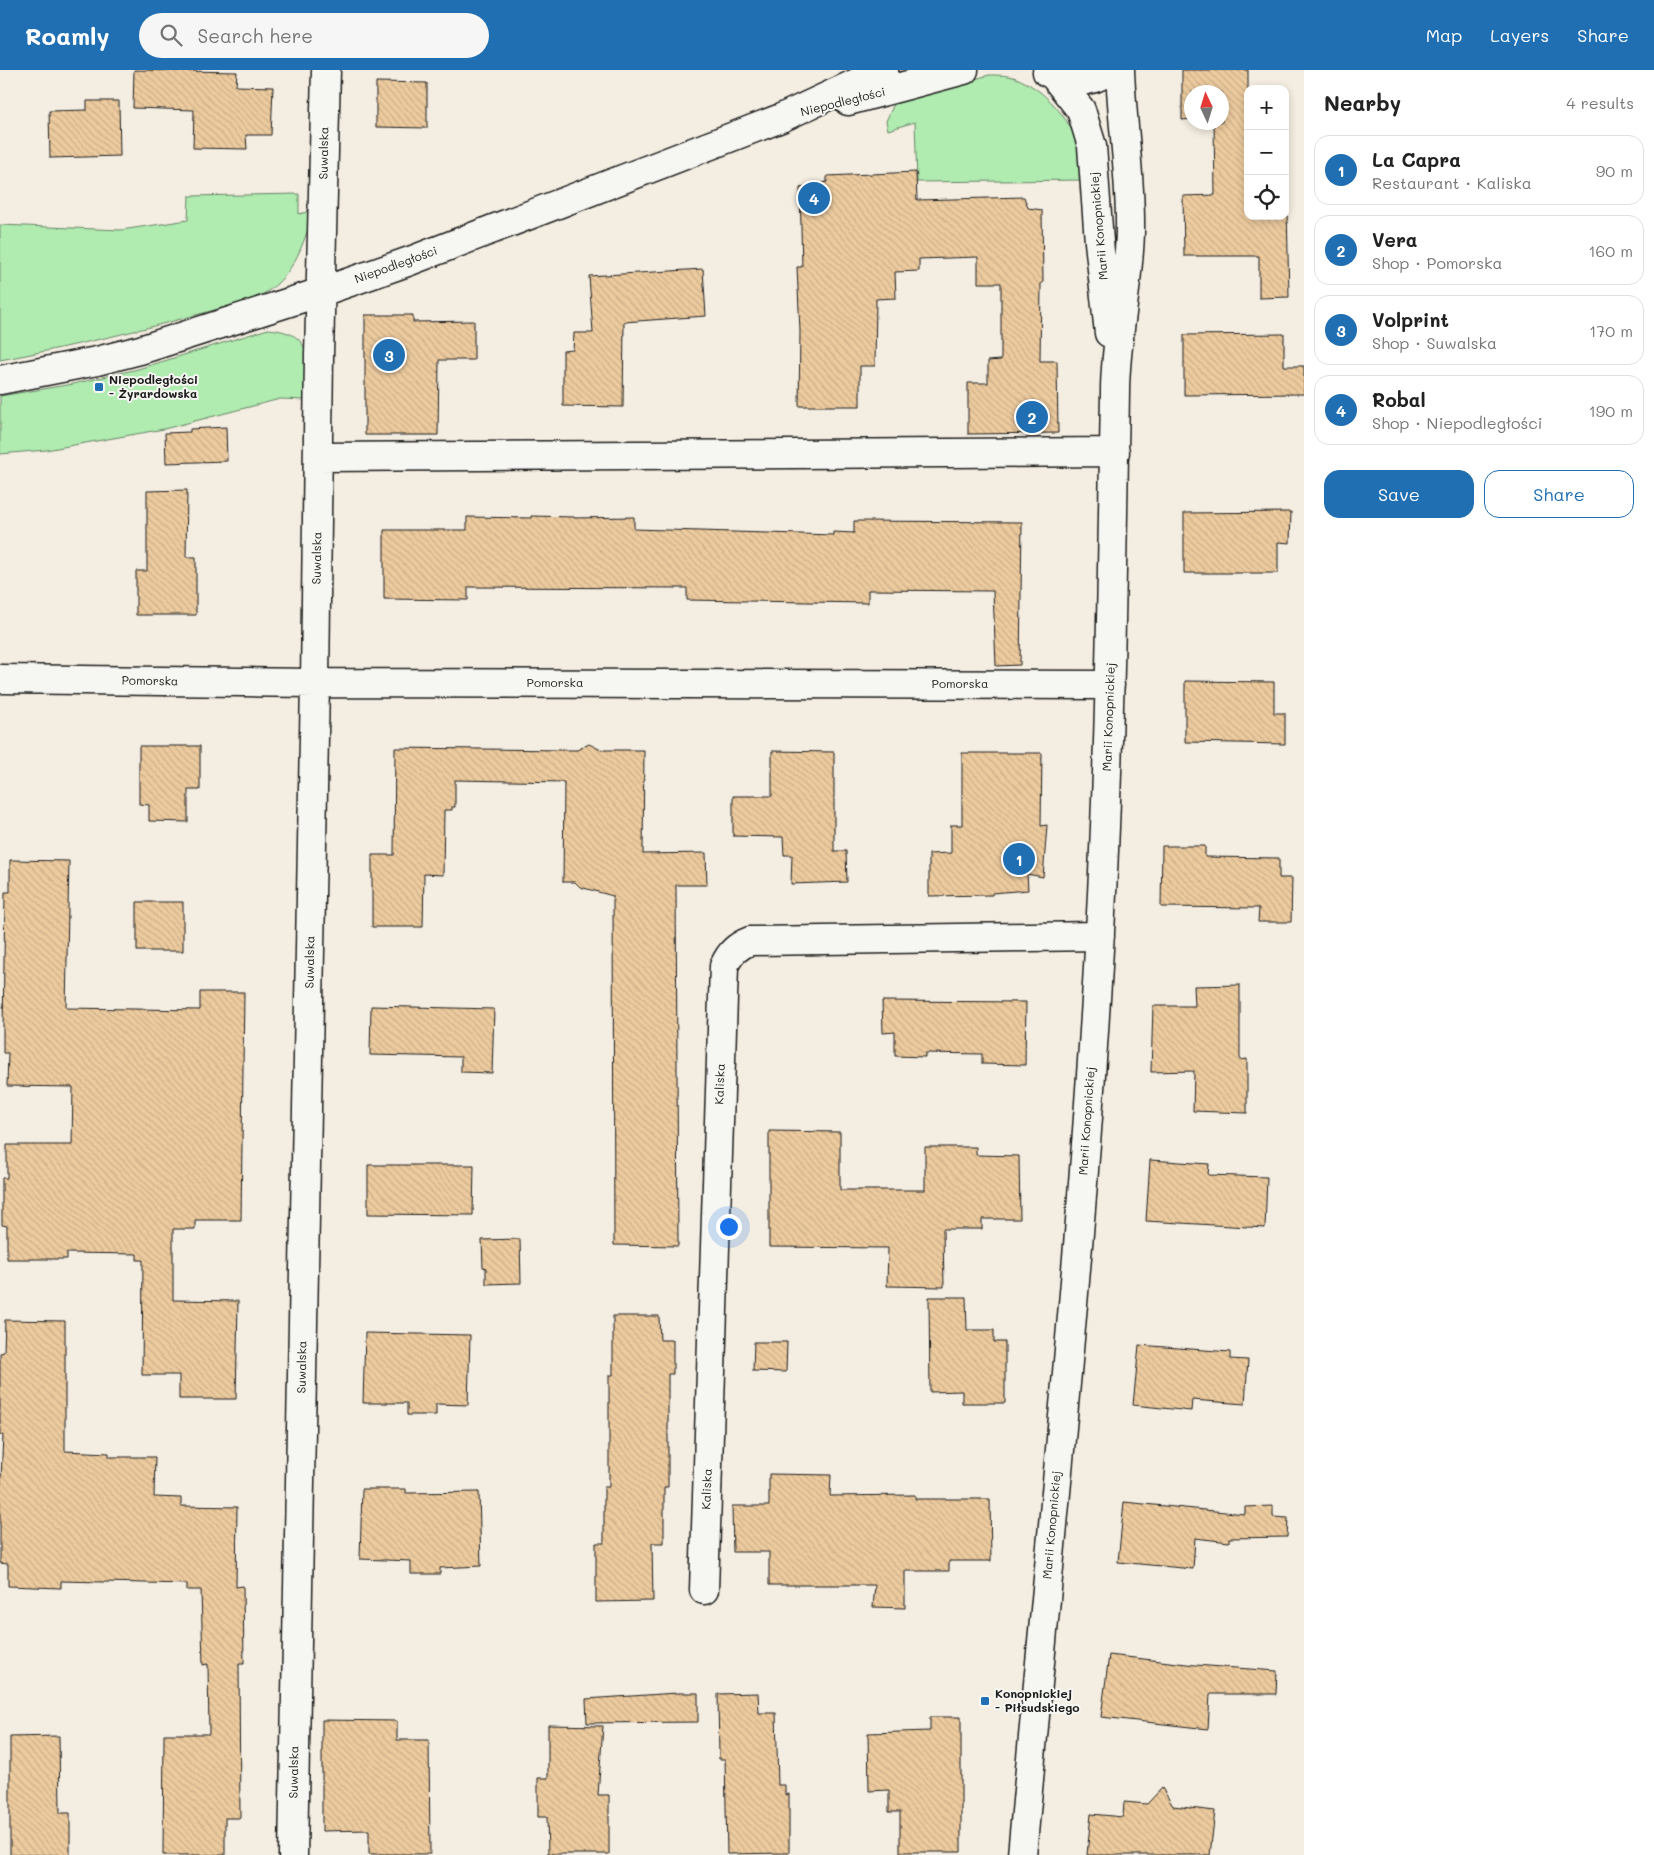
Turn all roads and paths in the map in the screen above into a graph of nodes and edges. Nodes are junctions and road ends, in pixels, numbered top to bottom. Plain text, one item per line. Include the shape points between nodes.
1 (326, 70) edge
2 (884, 70) edge
3 (964, 70) edge
4 (1110, 70) edge
5 (1120, 70) edge
6 (1049, 73) edge
7 (781, 118) junction
8 (321, 292) junction
9 (0, 380) edge
10 (1115, 386) junction
11 (1115, 452) junction
12 (318, 457) junction
13 (0, 679) edge
14 (315, 683) junction
15 (1110, 685) junction
16 (1100, 936) junction
17 (704, 1590) dead end
18 (293, 1855) edge
19 (1022, 1855) edge

1 - 8 street, Suwalska
2 - 7 street, Niepodległości
3 - 7 street, Niepodległości
4 - 6 street via 1087,81 1070,81
5 - 10 street, Marii Konopnickiej via 1130,238
6 - 10 street, Marii Konopnickiej via 1081,110 1092,146
7 - 8 street, Niepodległości
8 - 9 street, Niepodległości via 140,350
8 - 12 street, Suwalska
10 - 11 street, Marii Konopnickiej
11 - 12 street
11 - 15 street, Marii Konopnickiej
12 - 14 street, Suwalska
13 - 14 street, Pomorska
14 - 15 street, Pomorska
14 - 18 street, Suwalska
15 - 16 street, Marii Konopnickiej
16 - 17 street, Kaliska via 750,941 741,944 728,957 723,976
16 - 19 street, Marii Konopnickiej via 1078,1261

